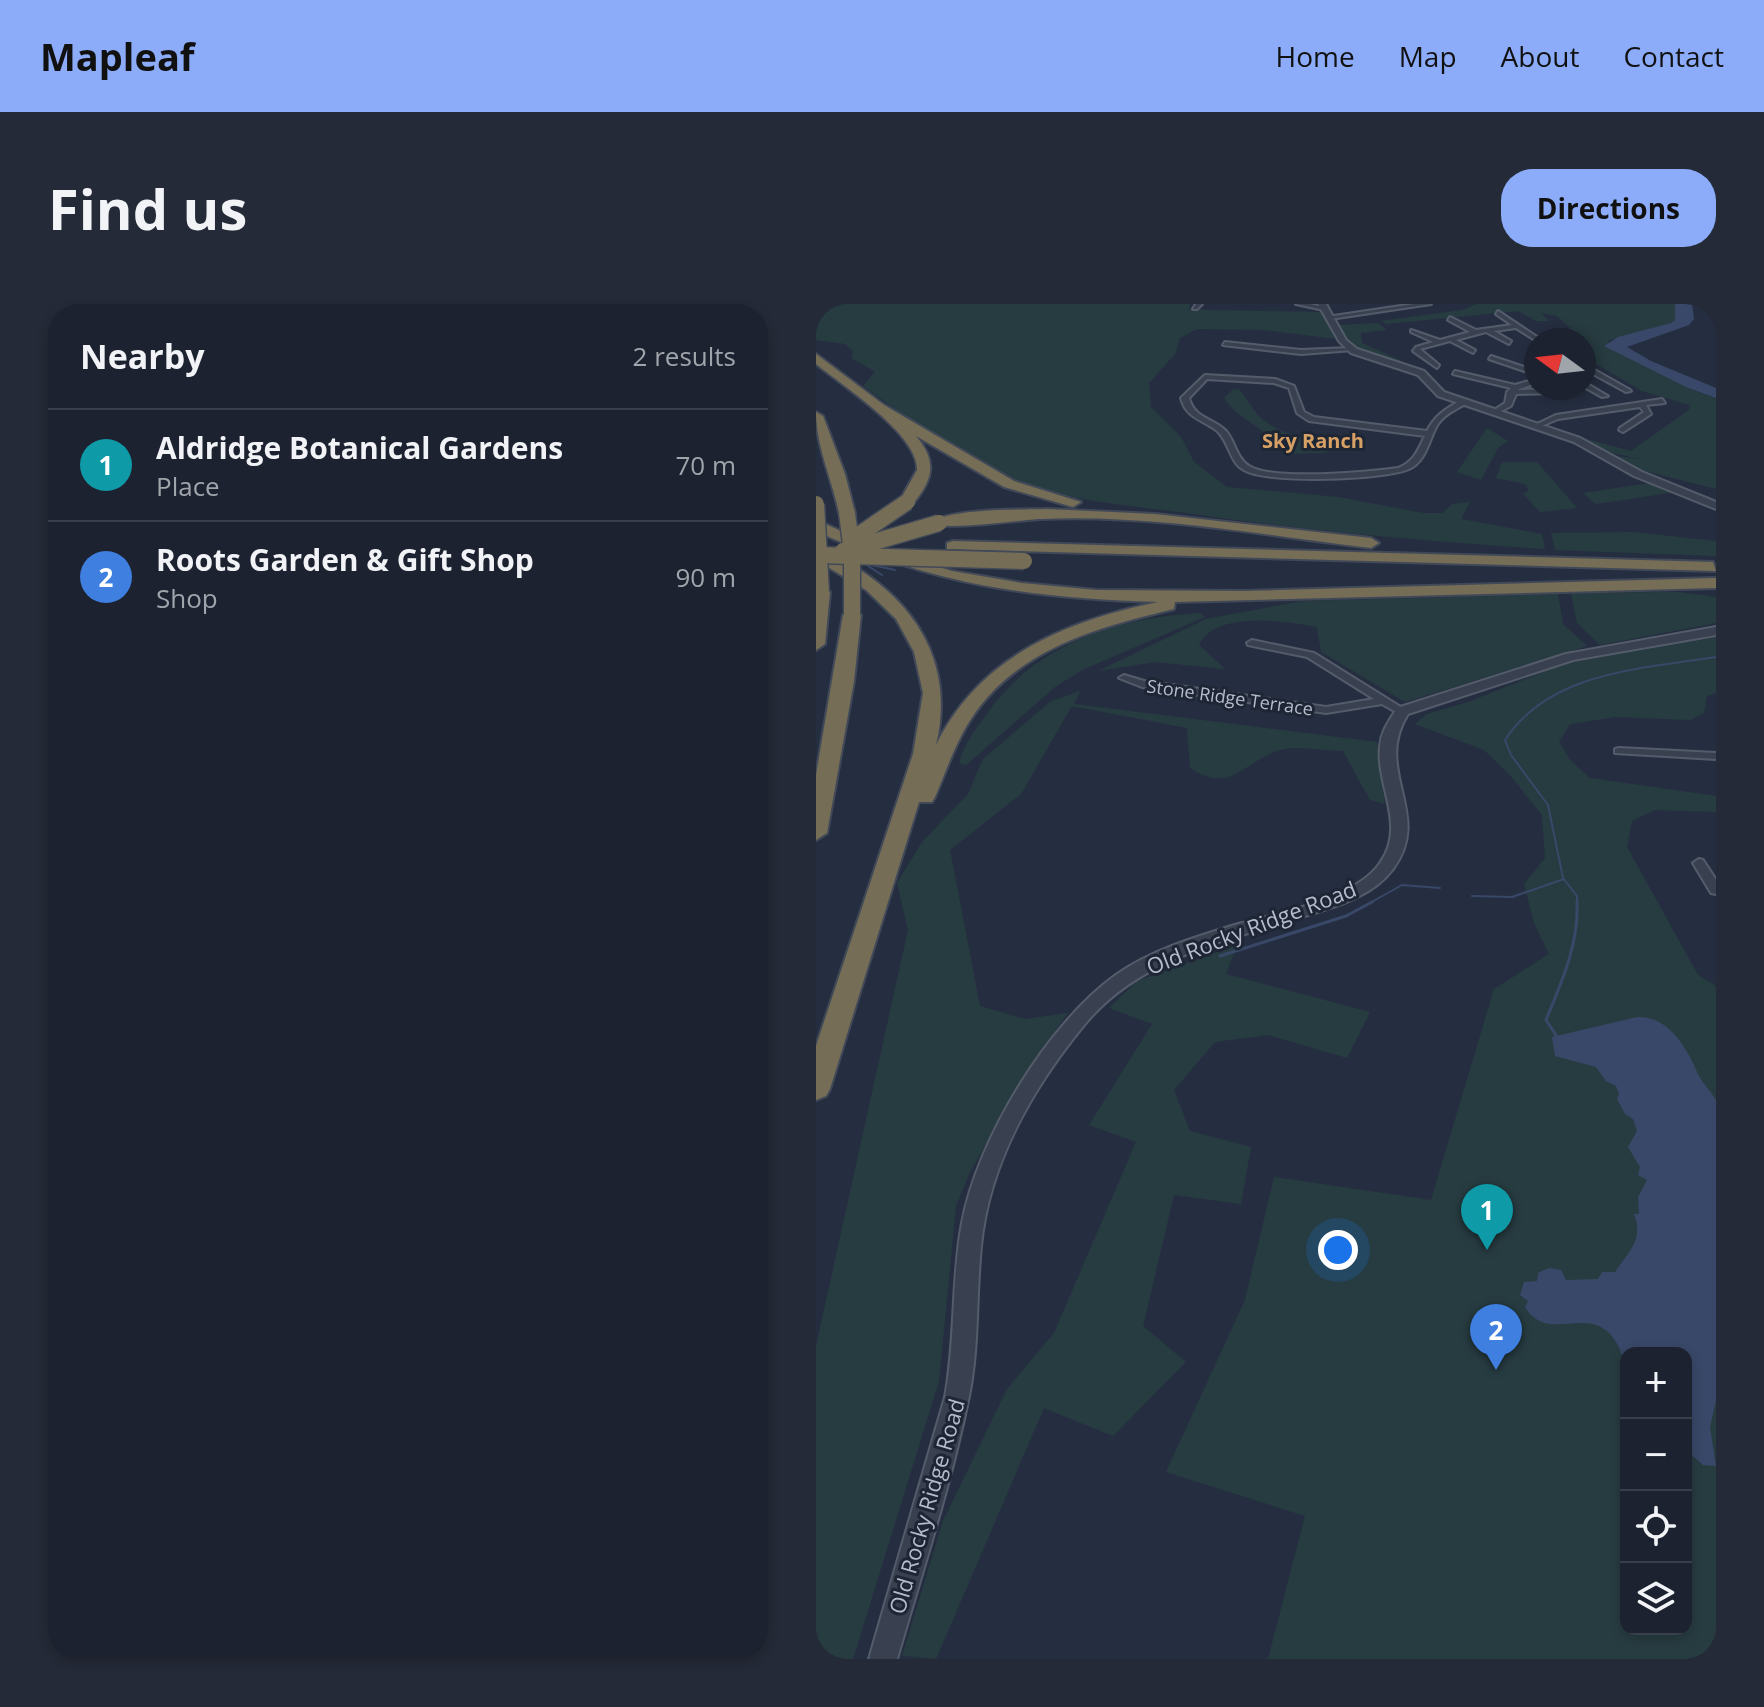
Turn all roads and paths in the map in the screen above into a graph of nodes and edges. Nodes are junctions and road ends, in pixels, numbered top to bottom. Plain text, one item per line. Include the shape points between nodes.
1 (1299, 304) edge
2 (1428, 304) edge
3 (1325, 310) edge
4 (1498, 313) dead end
5 (1450, 319) dead end
6 (1518, 326) junction
7 (1488, 330) junction
8 (1524, 330) edge
9 (1413, 331) dead end
10 (1476, 333) junction
11 (1452, 340) junction
12 (1509, 342) dead end
13 (1441, 343) junction
14 (1225, 344) dead end
15 (1291, 344) dead end
16 (1350, 350) junction
17 (1283, 351) junction
18 (1473, 351) dead end
19 (816, 358) edge
20 (1491, 358) dead end
21 (1524, 369) edge
22 (1418, 371) junction
23 (1455, 373) dead end
24 (1596, 374) edge
25 (1524, 386) edge
26 (1513, 390) junction
27 (1524, 390) edge
28 (1596, 391) edge
29 (1628, 391) dead end
30 (1604, 396) dead end
31 (1662, 401) dead end
32 (1464, 402) junction
33 (875, 406) junction
34 (1643, 406) junction
35 (1497, 411) junction
36 (816, 416) edge
37 (1539, 425) junction
38 (1623, 430) dead end
39 (1430, 434) junction
40 (816, 504) edge
41 (1716, 506) edge
42 (816, 525) edge
43 (1223, 527) junction
44 (816, 543) edge
45 (816, 554) edge
46 (816, 563) edge
47 (1657, 566) junction
48 (1716, 567) edge
49 (1716, 582) edge
50 (1307, 593) junction
51 (1716, 631) edge
52 (1252, 643) dead end
53 (816, 644) edge
54 (1124, 678) dead end
55 (1384, 700) junction
56 (1402, 711) junction
57 (1619, 751) dead end
58 (1716, 756) edge
59 (816, 833) edge
60 (1699, 863) dead end
61 (1716, 890) edge
62 (880, 891) junction
63 (816, 1089) edge
64 (883, 1659) edge

1 - 3 street
2 - 3 street
3 - 16 street
4 - 6 street
5 - 10 street
6 - 7 street
6 - 8 street
7 - 10 street
7 - 12 street
9 - 13 street
10 - 11 street
11 - 13 street
11 - 18 street
13 - 22 street via 1417,349 1437,366
14 - 17 street
15 - 17 street
16 - 17 street
16 - 22 street
19 - 33 highway
20 - 21 street
22 - 32 street via 1438,392
23 - 26 street
24 - 29 street
25 - 26 street
26 - 27 street
26 - 35 street via 1508,404
28 - 30 street
31 - 34 street
32 - 35 street
32 - 39 street via 1440,416
33 - 43 highway via 1031,492
33 - 45 highway, bridge via 917,444 924,456 923,477 907,502 866,531
34 - 37 street via 1562,416
34 - 38 street via 1648,412
35 - 37 street
36 - 59 highway, bridge via 838,474 852,552 844,681
37 - 41 street
39 - 39 street via 1404,468 1268,476 1243,467 1224,434 1192,414 1185,398 1205,377 1275,381 1292,387 1301,413 1312,419
40 - 53 highway, bridge via 821,592
42 - 50 highway via 912,565 1009,585 1121,594
43 - 46 highway, bridge via 1069,513 1013,514 939,523
43 - 47 highway
44 - 47 highway, bridge
45 - 49 highway, bridge
45 - 62 highway via 841,565 891,602 912,628 929,669 929,727
47 - 48 highway
49 - 50 highway
50 - 62 highway via 1196,601 1136,612 1077,631 1017,662 961,719
51 - 56 street via 1571,657
52 - 55 street via 1310,655
54 - 55 street, Stone Ridge Terrace via 1326,710
55 - 56 street
56 - 64 street, Old Rocky Ridge Road via 1389,733 1388,751 1400,844 1380,874 1326,904 1173,953 1107,990 1079,1019 986,1165 972,1224 958,1394
57 - 58 street
60 - 61 street
62 - 63 highway

